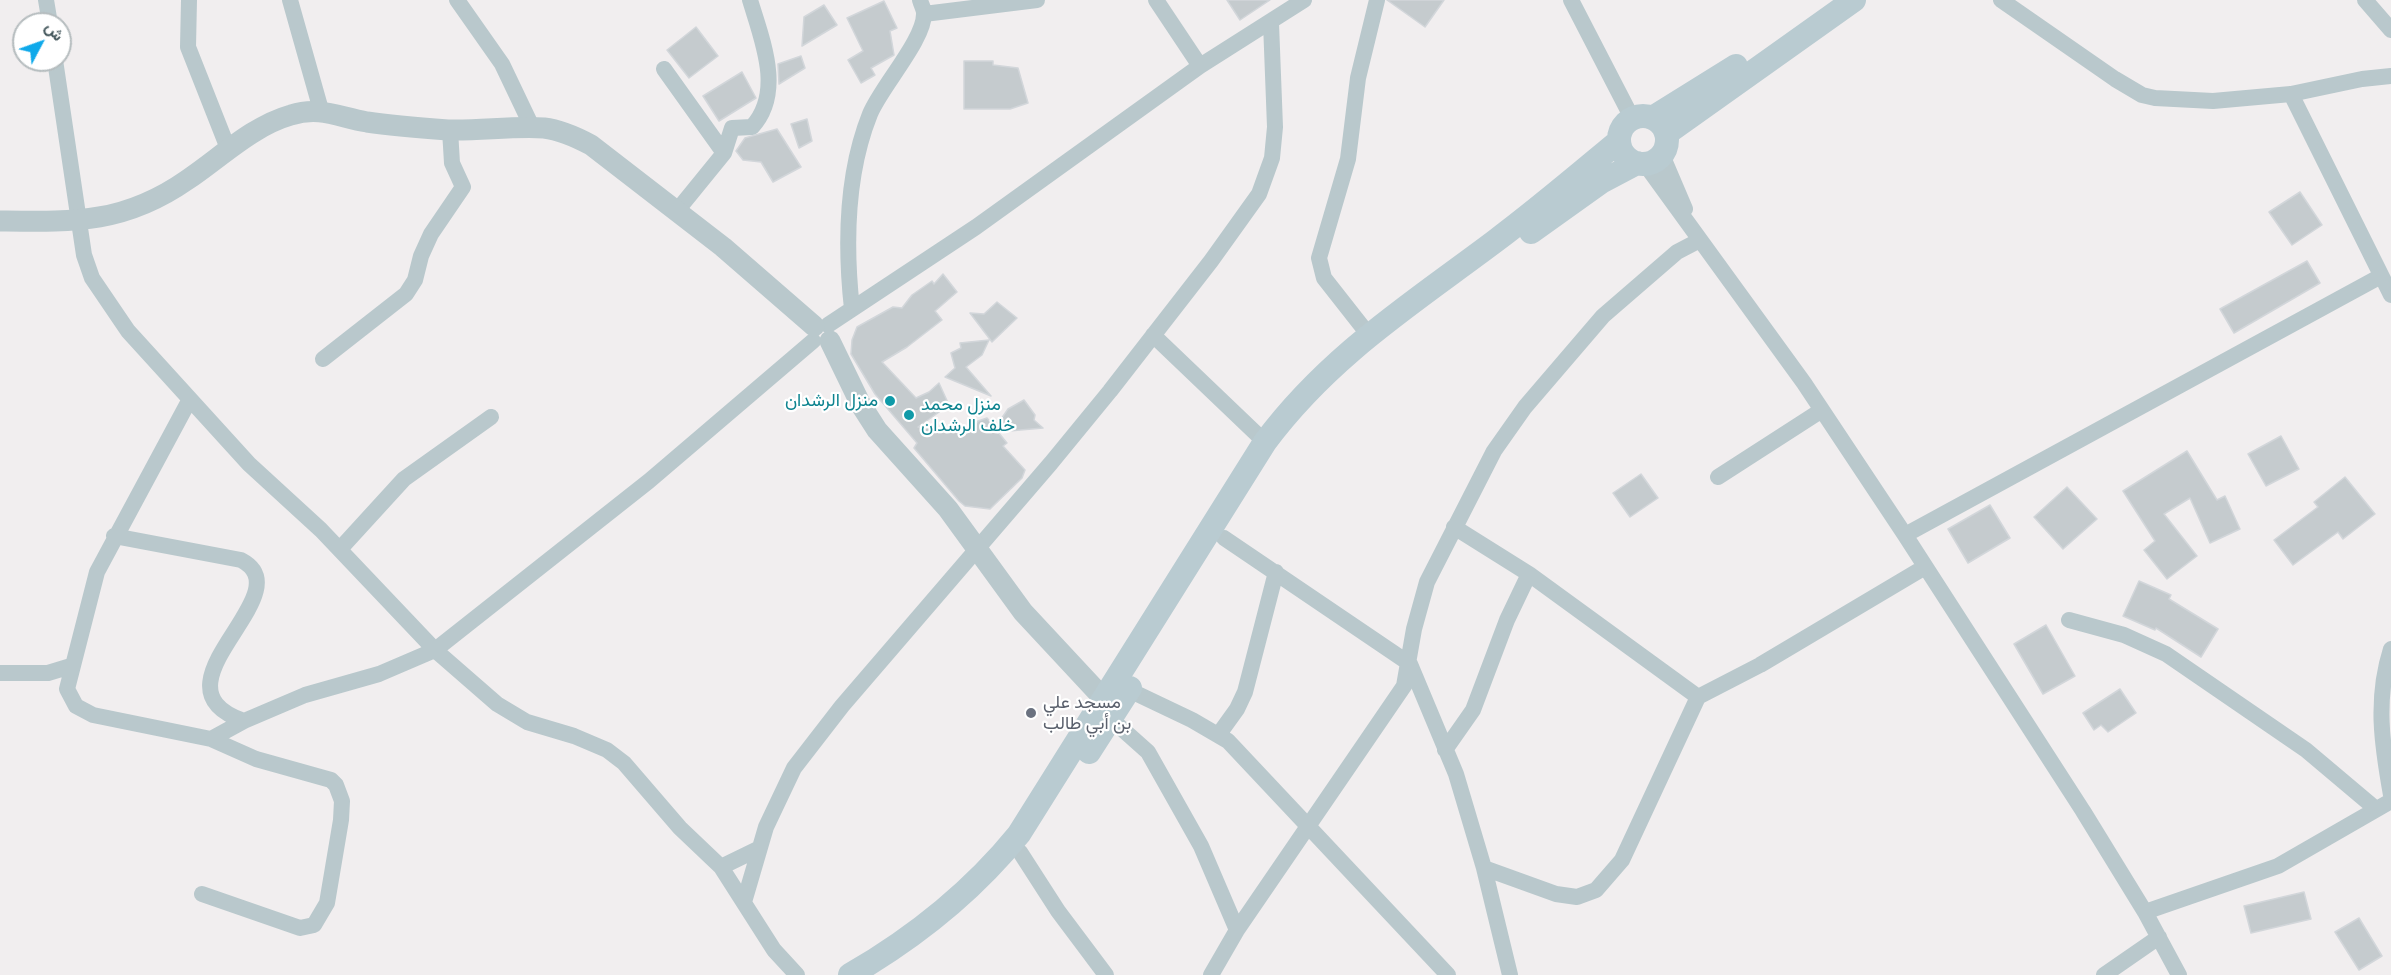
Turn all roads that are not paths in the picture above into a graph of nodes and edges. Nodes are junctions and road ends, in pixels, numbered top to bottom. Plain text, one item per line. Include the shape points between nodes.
1 (189, 0) edge
2 (290, 0) edge
3 (456, 0) edge
4 (750, 0) edge
5 (1037, 0) edge
6 (1156, 0) edge
7 (1304, 0) edge
8 (1377, 0) edge
9 (1571, 0) edge
10 (1828, 0) edge
11 (1854, 0) edge
12 (2001, 0) edge
13 (2365, 0) edge
14 (922, 7) edge
15 (1270, 23) junction
16 (2391, 30) edge
17 (1200, 66) junction
18 (664, 69) dead end
19 (57, 72) edge
20 (2391, 76) edge
21 (2291, 94) junction
22 (321, 110) junction
23 (532, 129) junction
24 (450, 130) junction
25 (1649, 142) junction
26 (229, 150) junction
27 (724, 153) junction
28 (676, 212) junction
29 (0, 221) edge
30 (80, 221) junction
31 (1695, 233) junction
32 (2381, 276) junction
33 (2391, 295) edge
34 (852, 309) junction
35 (821, 333) junction
36 (1368, 334) junction
37 (1153, 335) junction
38 (323, 359) dead end
39 (190, 399) junction
40 (1822, 410) junction
41 (491, 417) dead end
42 (1265, 442) junction
43 (1718, 477) dead end
44 (1454, 527) junction
45 (1905, 535) junction
46 (114, 536) junction
47 (1224, 538) junction
48 (340, 549) junction
49 (976, 549) junction
50 (1925, 567) junction
51 (1276, 572) junction
52 (1529, 574) junction
53 (2069, 620) dead end
54 (435, 650) junction
55 (2391, 650) edge
56 (1410, 664) junction
57 (71, 666) junction
58 (0, 674) edge
59 (1129, 690) junction
60 (1698, 697) junction
61 (1108, 709) junction
62 (244, 721) junction
63 (1219, 734) junction
64 (211, 739) junction
65 (1445, 750) junction
66 (2391, 795) edge
67 (2391, 801) edge
68 (2376, 809) junction
69 (1309, 825) junction
70 (758, 849) junction
71 (1020, 852) junction
72 (721, 867) junction
73 (1484, 868) junction
74 (202, 894) dead end
75 (744, 902) junction
76 (2145, 912) junction
77 (1237, 930) junction
78 (2159, 937) junction
79 (774, 950) junction
80 (1215, 973) edge
81 (783, 975) edge
82 (797, 975) edge
83 (850, 975) edge
84 (884, 975) edge
85 (1106, 975) edge
86 (1448, 975) edge
87 (1510, 975) edge
88 (2104, 975) edge
89 (2179, 975) edge

1 - 26 street via 188,47
2 - 22 street
3 - 23 street via 506,71
4 - 27 street via 766,57 767,104 752,127 732,128
5 - 14 street
6 - 17 street
7 - 15 street
8 - 36 street via 1358,78 1348,159 1319,258 1324,278
9 - 25 street
10 - 25 main road via 1736,65
11 - 25 main road
12 - 21 street via 2142,95 2213,100
13 - 16 street
14 - 34 street via 909,50 870,113 859,153 848,235
15 - 17 street
15 - 37 street via 1275,127 1265,180 1211,261
17 - 34 street via 976,227
18 - 27 street
19 - 30 street
20 - 21 street
21 - 32 street
22 - 24 street via 364,121
22 - 26 street via 274,122
23 - 24 street
23 - 28 street via 562,132 591,145
24 - 38 street via 452,163 463,187 427,243 415,280 396,304
25 - 31 street
25 - 36 main road via 1621,129 1619,141 1496,241
25 - 47 main road via 1601,182 1402,326 1331,385 1279,447
26 - 30 street via 163,195 107,217
27 - 28 street
28 - 35 street via 723,247
29 - 30 street
30 - 39 street via 84,255 101,294 128,331
31 - 40 street
31 - 44 street via 1623,297 1542,385 1494,451
32 - 33 street
32 - 45 street
34 - 35 street
35 - 49 street via 877,430 948,509
35 - 54 street via 585,533
36 - 42 main road via 1303,394
37 - 42 street
37 - 49 street via 1052,463
39 - 46 street
39 - 48 street via 249,464
40 - 43 street
40 - 45 street
41 - 48 street via 404,479
42 - 61 main road
44 - 52 street
44 - 56 street via 1427,582
45 - 50 street
46 - 57 street via 97,572
46 - 62 street via 241,560 254,570 255,591 215,665 210,690 218,708
47 - 51 street
47 - 59 main road
48 - 54 street
49 - 61 street via 1023,612
49 - 70 street via 794,768
50 - 60 street via 1760,665
50 - 76 street
51 - 56 street
51 - 63 street via 1245,692
52 - 60 street
52 - 65 street via 1473,710
53 - 68 street via 2124,635 2166,654 2306,750
54 - 62 street via 399,667 305,695
54 - 72 street via 513,715 607,750 624,763 680,828
55 - 66 street via 2380,701
56 - 65 street
56 - 69 street via 1404,686
57 - 58 street via 48,673
57 - 64 street via 67,689 72,701 93,715
59 - 61 main road
59 - 63 street
60 - 73 street via 1622,860 1596,890 1577,897 1556,894
61 - 71 main road
61 - 77 street via 1148,752 1201,846
61 - 83 main road via 1019,834 974,884 901,945
62 - 64 street
63 - 69 street
64 - 74 street via 256,759 331,780 339,791 342,809 327,903 314,926 300,928
65 - 73 street
67 - 68 street
68 - 76 street via 2261,873
69 - 77 street
69 - 86 street
70 - 72 street
70 - 75 street
71 - 84 main road via 978,898
71 - 85 street
72 - 75 street
73 - 87 street
75 - 79 street
76 - 78 street
77 - 80 street
78 - 88 street
78 - 89 street
79 - 81 street
79 - 82 street

